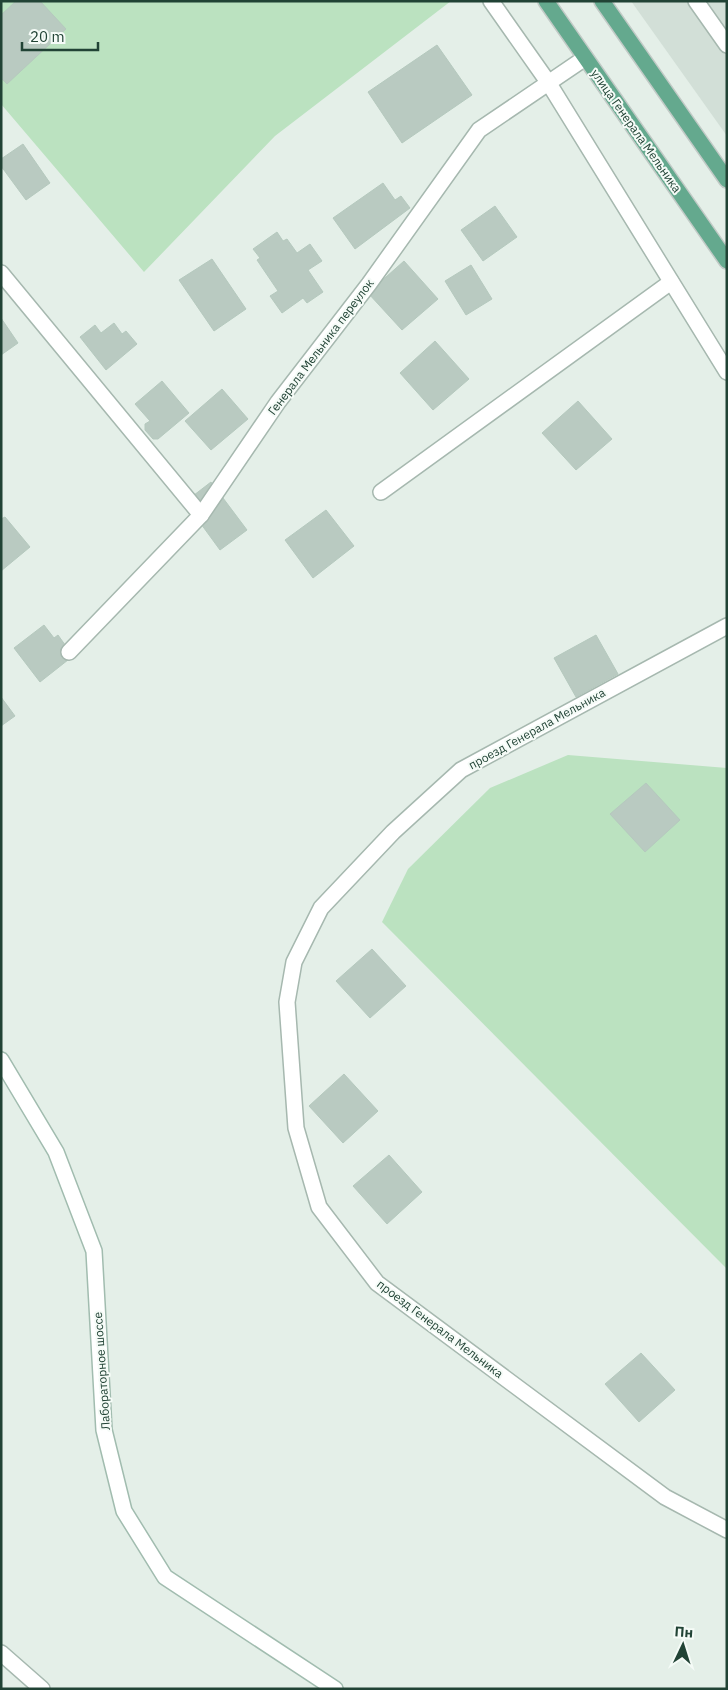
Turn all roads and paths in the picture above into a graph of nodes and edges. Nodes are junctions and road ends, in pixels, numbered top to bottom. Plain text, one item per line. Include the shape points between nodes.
1 (491, 1) edge
2 (546, 1) edge
3 (602, 1) edge
4 (696, 1) edge
5 (727, 45) edge
6 (585, 58) junction
7 (548, 82) junction
8 (727, 180) edge
9 (727, 261) edge
10 (1, 274) edge
11 (671, 282) junction
12 (727, 372) edge
13 (381, 492) dead end
14 (201, 514) junction
15 (727, 626) edge
16 (69, 652) dead end
17 (1, 1060) edge
18 (727, 1530) edge
19 (1, 1653) edge
20 (42, 1689) edge
21 (335, 1689) edge

1 - 7 street
2 - 6 main road, улица Генерала Мельника
3 - 8 main road
4 - 5 street
6 - 7 street, Генерала Мельника переулок
6 - 9 main road, улица Генерала Мельника
7 - 11 street
7 - 14 street, Генерала Мельника переулок via 479,130 369,284 278,402
10 - 14 street
11 - 12 street
11 - 13 street
14 - 16 street, Генерала Мельника переулок
15 - 18 street, проезд Генерала Мельника via 461,770 393,832 321,908 294,962 287,1002 296,1128 319,1207 377,1283 665,1497
17 - 21 street, Лабораторное шоссе via 56,1152 94,1251 104,1430 124,1511 165,1577
19 - 20 street

